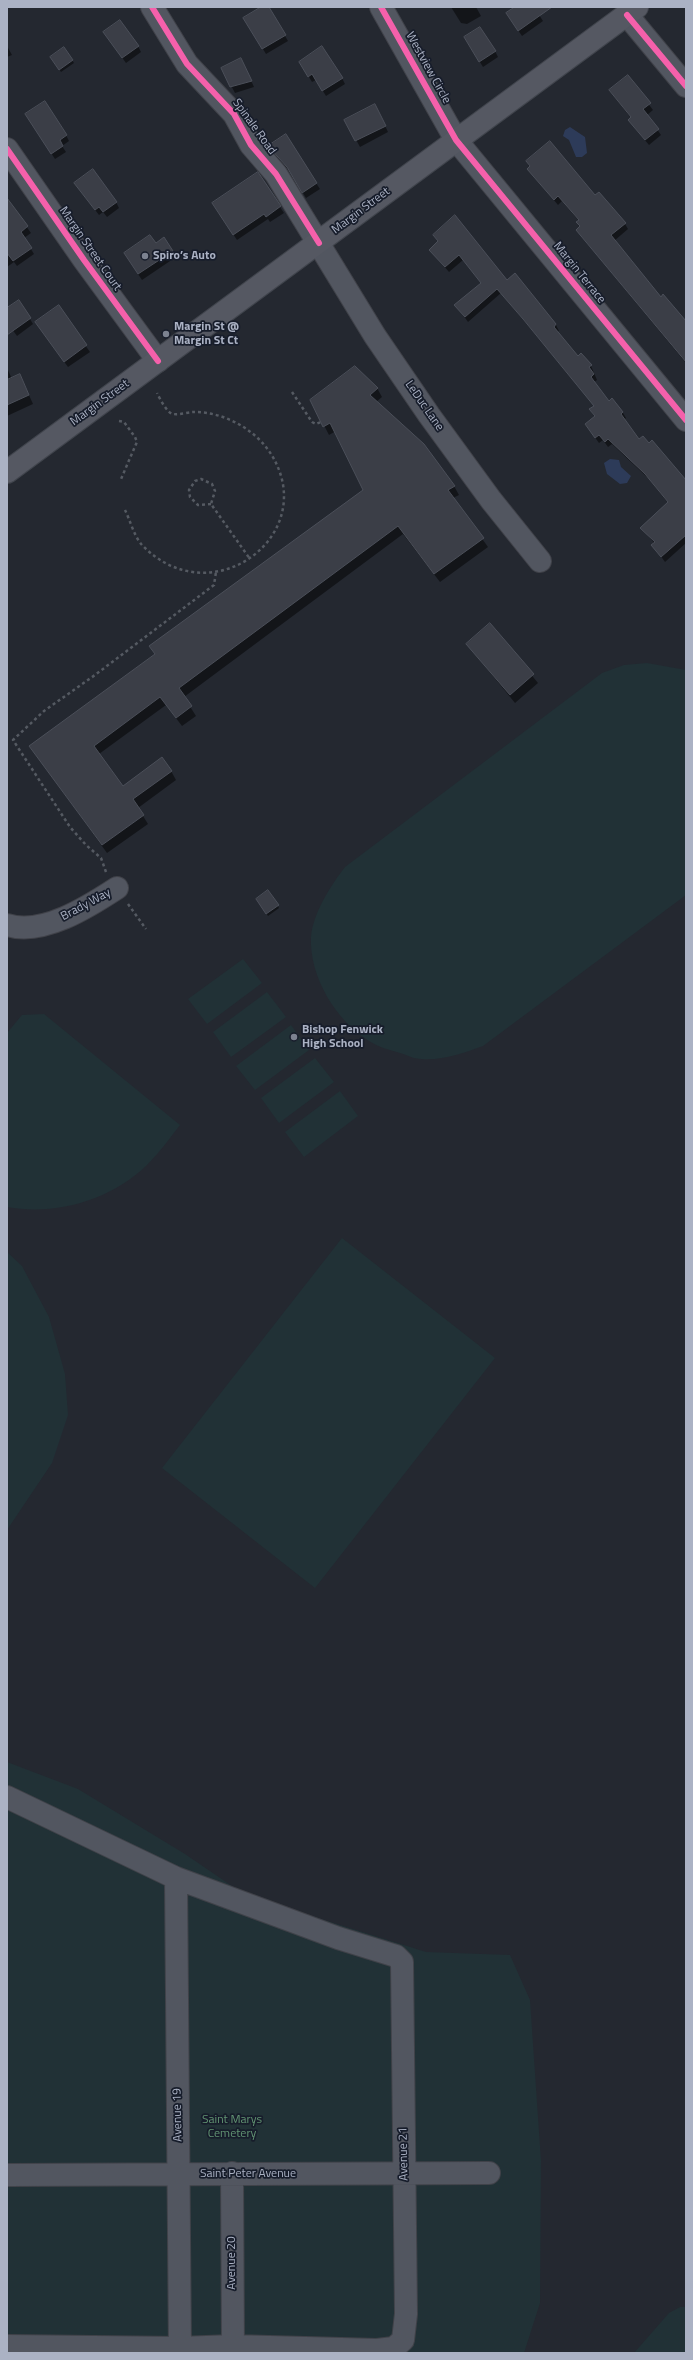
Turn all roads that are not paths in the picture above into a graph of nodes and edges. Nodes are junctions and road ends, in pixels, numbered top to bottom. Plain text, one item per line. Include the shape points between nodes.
1 (152, 7) edge
2 (381, 7) edge
3 (632, 11) edge
4 (686, 86) edge
5 (456, 140) junction
6 (7, 149) edge
7 (320, 243) junction
8 (158, 361) junction
9 (686, 420) edge
10 (9, 466) edge
11 (540, 561) dead end
12 (117, 888) road end
13 (7, 925) edge
14 (7, 1797) edge
15 (176, 1878) junction
16 (232, 2173) junction
17 (489, 2173) dead end
18 (179, 2174) junction
19 (404, 2174) junction
20 (7, 2175) edge
21 (7, 2346) edge
22 (233, 2350) edge
23 (180, 2351) edge

1 - 7 street, Spinale Road via 186,64 234,114 251,145 276,174
2 - 5 street, Westview Circle
3 - 4 street
3 - 5 main road, Margin Street
5 - 7 main road, Margin Street
5 - 9 street, Margin Terrace
6 - 8 street, Margin Street Court
7 - 8 main road, Margin Street
7 - 11 street, LeDuc Lane via 376,336 429,415 491,500
8 - 10 main road, Margin Street
12 - 13 street, Brady Way via 88,907 59,920 37,926
14 - 15 street
15 - 18 street, Avenue 19
15 - 19 street, Avenue 21 via 338,1938 396,1956 402,1962
16 - 18 street, Saint Peter Avenue
16 - 19 street, Saint Peter Avenue
16 - 22 street, Avenue 20
17 - 19 street, Saint Peter Avenue
18 - 20 street, Saint Peter Avenue
18 - 23 street, Avenue 19
19 - 22 street, Avenue 21 via 406,2314 403,2340 394,2348 376,2350
21 - 23 street
22 - 23 street

